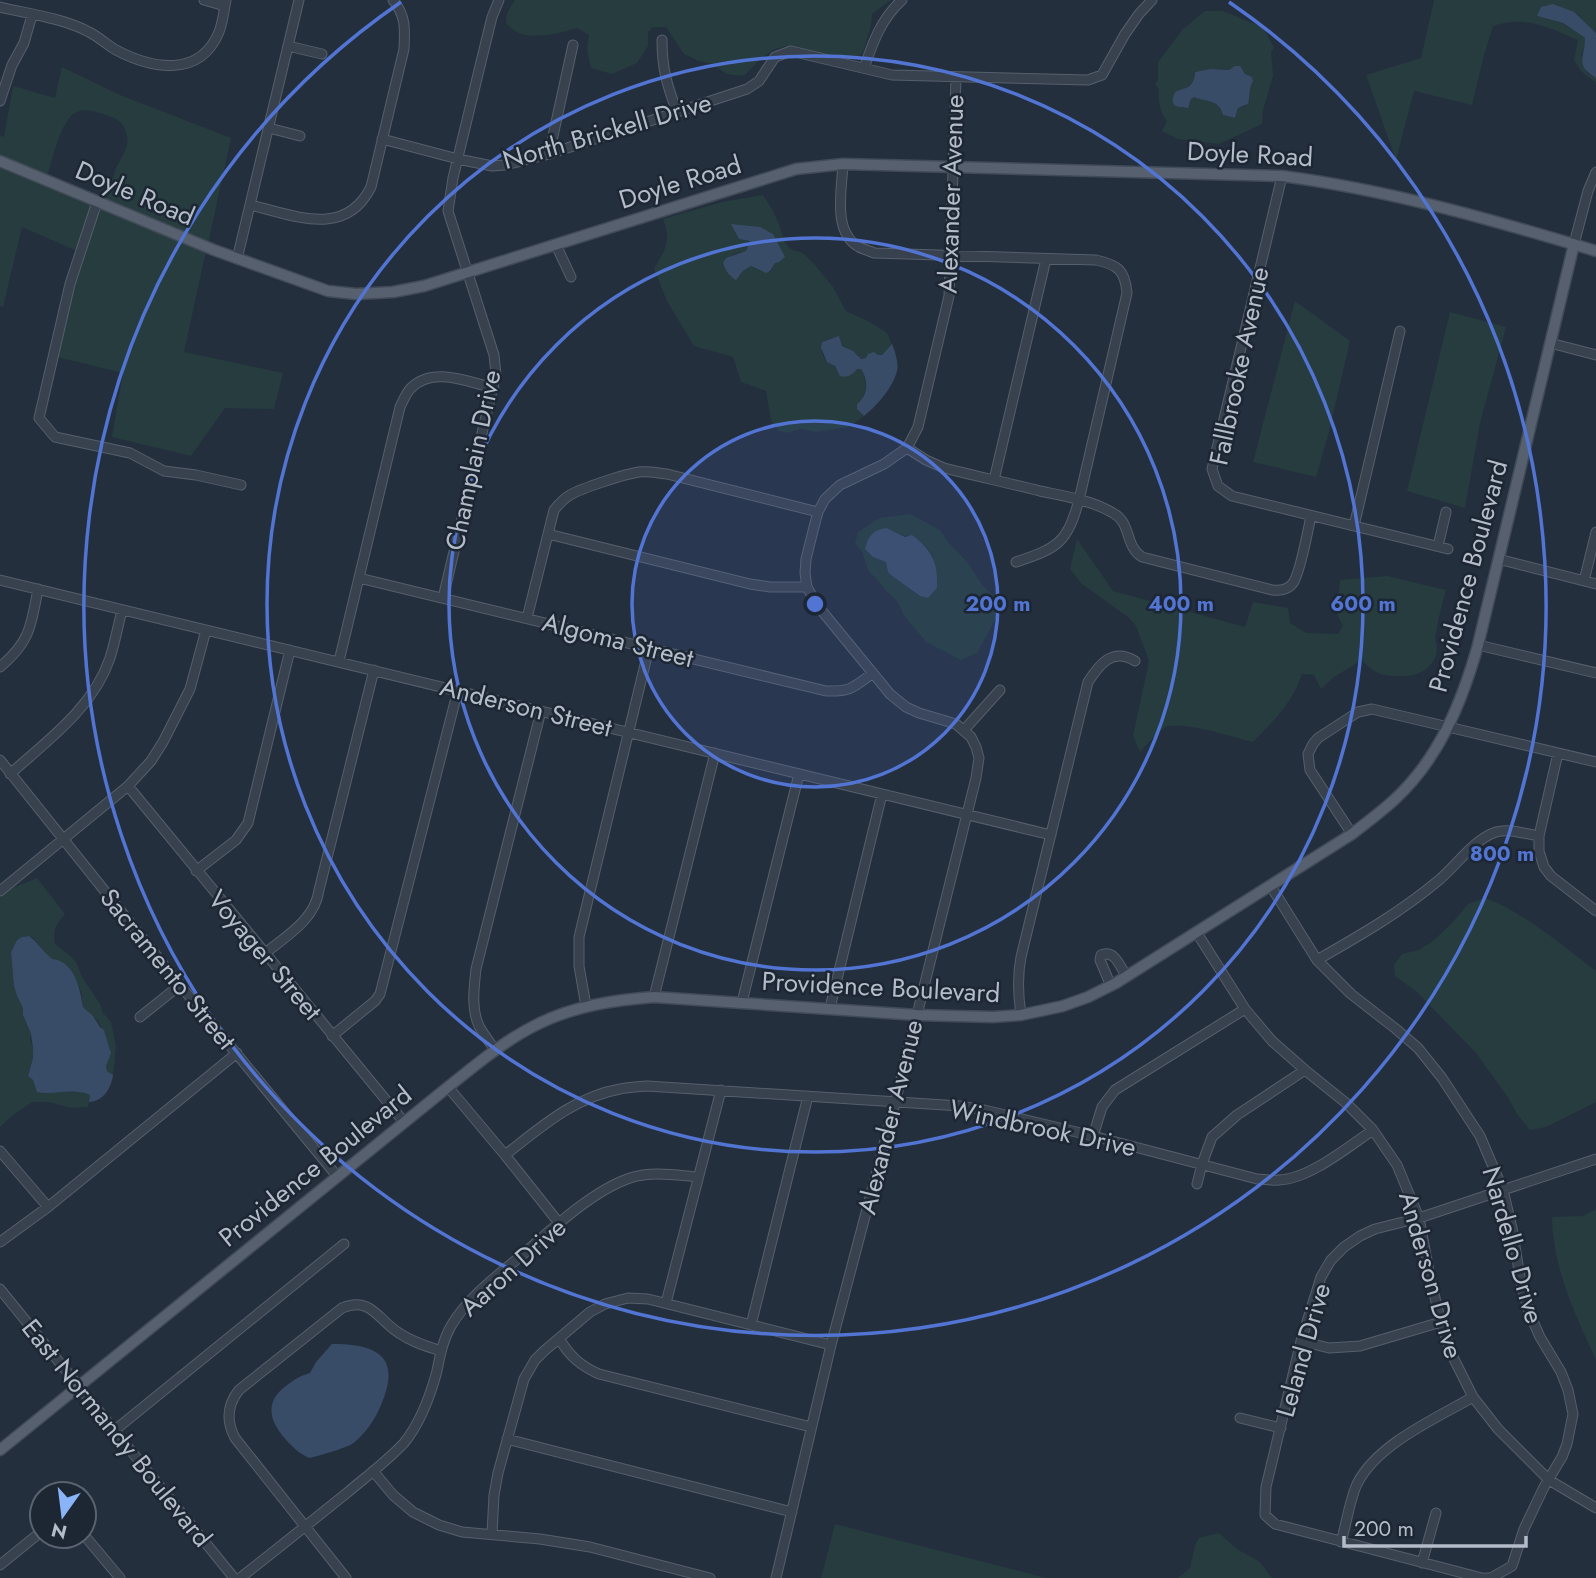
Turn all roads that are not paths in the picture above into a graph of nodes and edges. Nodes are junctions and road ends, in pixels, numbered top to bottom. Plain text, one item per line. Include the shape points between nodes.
1 (204, 0) edge
2 (299, 0) edge
3 (393, 0) edge
4 (499, 0) edge
5 (902, 0) edge
6 (1152, 0) edge
7 (225, 3) edge
8 (0, 8) edge
9 (32, 15) junction
10 (662, 40) dead end
11 (573, 45) dead end
12 (288, 46) junction
13 (322, 54) dead end
14 (864, 68) junction
15 (956, 77) junction
16 (0, 101) edge
17 (677, 112) junction
18 (269, 128) junction
19 (300, 136) dead end
20 (382, 139) junction
21 (549, 154) junction
22 (458, 159) junction
23 (0, 161) edge
24 (843, 164) junction
25 (954, 166) junction
26 (1596, 172) edge
27 (1282, 176) junction
28 (97, 202) junction
29 (250, 205) junction
30 (556, 244) junction
31 (1574, 244) junction
32 (1596, 251) edge
33 (951, 255) junction
34 (236, 259) junction
35 (1046, 259) junction
36 (467, 272) junction
37 (571, 277) dead end
38 (1400, 331) dead end
39 (1550, 343) junction
40 (1596, 355) edge
41 (494, 388) junction
42 (907, 448) junction
43 (994, 480) junction
44 (242, 485) dead end
45 (1079, 499) junction
46 (818, 512) junction
47 (1446, 512) dead end
48 (1311, 516) junction
49 (1354, 526) junction
50 (1596, 532) edge
51 (548, 534) junction
52 (1438, 546) junction
53 (1448, 549) dead end
54 (1498, 559) junction
55 (1016, 562) dead end
56 (359, 578) junction
57 (0, 580) edge
58 (1584, 581) junction
59 (1596, 584) edge
60 (807, 587) junction
61 (38, 589) junction
62 (443, 598) junction
63 (122, 610) junction
64 (527, 618) junction
65 (206, 630) junction
66 (1478, 645) junction
67 (649, 648) junction
68 (290, 650) junction
69 (339, 661) junction
70 (1135, 662) dead end
71 (0, 667) edge
72 (374, 670) junction
73 (873, 673) junction
74 (1596, 673) edge
75 (458, 690) junction
76 (1000, 690) dead end
77 (541, 711) junction
78 (1449, 727) junction
79 (964, 730) junction
80 (629, 732) junction
81 (715, 753) junction
82 (1558, 753) junction
83 (0, 760) edge
84 (1596, 762) edge
85 (10, 774) junction
86 (799, 774) junction
87 (128, 786) junction
88 (883, 794) junction
89 (967, 814) junction
90 (1352, 834) junction
91 (1051, 835) junction
92 (1539, 836) junction
93 (63, 839) junction
94 (196, 871) junction
95 (1270, 886) junction
96 (0, 891) edge
97 (1596, 911) edge
98 (1197, 933) junction
99 (264, 954) junction
100 (1317, 960) junction
101 (1126, 977) junction
102 (180, 985) junction
103 (1111, 986) junction
104 (654, 997) junction
105 (742, 1002) junction
106 (586, 1006) junction
107 (830, 1008) junction
108 (1245, 1009) junction
109 (916, 1015) junction
110 (1021, 1015) junction
111 (140, 1017) dead end
112 (332, 1036) junction
113 (495, 1050) junction
114 (237, 1053) junction
115 (1305, 1070) junction
116 (448, 1087) junction
117 (721, 1090) junction
118 (808, 1096) junction
119 (895, 1102) junction
120 (404, 1122) junction
121 (1373, 1130) junction
122 (1093, 1136) junction
123 (0, 1151) edge
124 (505, 1155) junction
125 (1596, 1159) edge
126 (1202, 1164) junction
127 (337, 1177) junction
128 (698, 1177) junction
129 (1197, 1184) dead end
130 (1503, 1190) junction
131 (48, 1207) junction
132 (1419, 1218) junction
133 (559, 1223) junction
134 (0, 1242) edge
135 (344, 1244) dead end
136 (0, 1289) edge
137 (666, 1303) junction
138 (1441, 1322) junction
139 (751, 1325) junction
140 (559, 1338) junction
141 (1301, 1342) junction
142 (831, 1345) junction
143 (441, 1351) junction
144 (79, 1387) junction
145 (1473, 1397) junction
146 (1240, 1418) dead end
147 (811, 1427) junction
148 (1281, 1428) junction
149 (115, 1430) junction
150 (507, 1439) junction
151 (0, 1450) edge
152 (373, 1471) junction
153 (1549, 1480) junction
154 (1596, 1508) edge
155 (792, 1512) junction
156 (1436, 1513) dead end
157 (306, 1527) junction
158 (492, 1534) junction
159 (28, 1542) edge
160 (1341, 1542) junction
161 (96, 1550) edge
162 (1422, 1563) junction
163 (0, 1565) edge
164 (118, 1577) edge
165 (234, 1578) edge
166 (240, 1578) edge
167 (346, 1578) edge
168 (709, 1578) edge
169 (776, 1578) edge
170 (1483, 1578) edge

1 - 7 street
2 - 12 street
3 - 20 street via 403,15 404,49
4 - 22 street, Champlain Drive
5 - 14 street via 882,23
6 - 15 street via 1125,34 1102,75 1088,80
7 - 9 street via 219,32 206,50 200,57 172,67 148,64 89,32
8 - 9 street
9 - 16 street
10 - 17 street via 665,80
11 - 21 street
12 - 13 street
12 - 18 street
14 - 15 street via 892,75
14 - 17 street, North Brickell Drive via 791,51 771,60 759,81 747,89
15 - 25 street, Alexander Avenue
17 - 21 street, North Brickell Drive
18 - 19 street
18 - 29 street
20 - 22 street, North Brickell Drive
20 - 29 street via 371,187 353,211 333,220 317,220
21 - 22 street, North Brickell Drive via 492,166
22 - 36 street, Champlain Drive via 448,211
23 - 28 main road, Doyle Road
24 - 25 main road, Doyle Road
24 - 30 main road, Doyle Road via 796,169
24 - 33 street via 841,215 847,235 857,246 874,253
25 - 27 main road, Doyle Road
25 - 33 street, Alexander Avenue
26 - 31 street, Providence Boulevard
27 - 31 main road, Doyle Road via 1405,198
27 - 48 street, Fallbrooke Avenue via 1212,469 1218,486 1232,496
28 - 34 main road, Doyle Road
28 - 44 street via 70,284 39,418 55,437 130,453 164,471
29 - 34 street
30 - 36 main road, Doyle Road
30 - 37 street
31 - 32 main road, Doyle Road
31 - 39 main road, Providence Boulevard
33 - 35 street
33 - 42 street, Alexander Avenue via 949,296 918,427
34 - 36 main road, Doyle Road via 328,291 356,294 404,290
35 - 43 street
35 - 45 street via 1110,263 1126,281 1127,293
36 - 41 street, Champlain Drive via 494,355
38 - 49 street
39 - 40 street
39 - 54 main road, Providence Boulevard
41 - 56 street via 436,376 409,390 400,407
41 - 62 street, Champlain Drive
42 - 43 street via 944,468
42 - 46 street via 840,485
43 - 45 street
45 - 48 street via 1117,516 1142,557 1272,590 1293,583
45 - 55 street via 1070,528 1057,544
46 - 51 street via 667,474 636,472 562,500 554,510
46 - 60 street via 806,559
47 - 52 street
48 - 49 street, Fallbrooke Avenue
49 - 52 street, Fallbrooke Avenue
50 - 58 street
51 - 60 street via 750,584
51 - 64 street
52 - 53 street, Fallbrooke Avenue
54 - 58 street
54 - 66 main road, Providence Boulevard
56 - 62 street, Algoma Street
56 - 69 street
57 - 61 street, Anderson Street
58 - 59 street
60 - 73 street via 821,611
61 - 63 street, Anderson Street
61 - 71 street via 30,630
62 - 64 street, Algoma Street
63 - 65 street, Anderson Street
63 - 85 street via 97,686 80,709
64 - 67 street, Algoma Street
65 - 68 street, Anderson Street
65 - 87 street via 178,716 151,761
66 - 74 street
66 - 78 main road, Providence Boulevard
67 - 73 street, Algoma Street via 827,691 856,687
67 - 80 street
68 - 69 street, Anderson Street
68 - 94 street via 248,823 236,840
69 - 72 street, Anderson Street
70 - 91 street via 1112,657 1088,682
72 - 75 street, Anderson Street
72 - 99 street via 317,901 307,919
73 - 79 street via 906,706
75 - 77 street, Anderson Street
75 - 112 street via 380,994
76 - 79 street
77 - 80 street, Anderson Street
77 - 113 street via 476,969 475,1011
78 - 82 street
78 - 90 main road, Providence Boulevard via 1417,776
78 - 90 street via 1372,709 1358,712 1318,738 1308,754 1310,770
79 - 89 street, Alexander Avenue via 979,758
80 - 81 street, Anderson Street
80 - 106 street via 579,937
81 - 86 street, Anderson Street
81 - 104 street
82 - 84 street
82 - 92 street
83 - 85 street, Sacramento Street
85 - 93 street, Sacramento Street
86 - 88 street, Anderson Street
86 - 105 street
87 - 93 street
87 - 94 street, Voyager Street
88 - 89 street, Anderson Street
88 - 107 street
89 - 91 street, Anderson Street
89 - 109 street, Alexander Avenue
90 - 95 main road, Providence Boulevard
91 - 110 street via 1017,973
92 - 97 street via 1539,851 1550,876
92 - 100 street via 1502,831 1484,838 1384,922
93 - 96 street
93 - 102 street, Sacramento Street
94 - 99 street, Voyager Street
95 - 98 main road, Providence Boulevard
95 - 100 street, Nardello Drive
98 - 101 main road, Providence Boulevard
98 - 108 street, Anderson Drive
99 - 112 street, Voyager Street
100 - 130 street, Nardello Drive via 1351,995 1418,1048 1480,1136
101 - 103 main road, Providence Boulevard
101 - 103 street via 1114,956 1101,955
102 - 111 street
102 - 114 street, Sacramento Street
103 - 110 main road, Providence Boulevard via 1063,1006
104 - 105 main road, Providence Boulevard
104 - 106 main road, Providence Boulevard
105 - 107 main road, Providence Boulevard
106 - 113 main road, Providence Boulevard via 538,1024
107 - 109 main road, Providence Boulevard
108 - 115 street, Anderson Drive
108 - 122 street via 1115,1090 1102,1107
109 - 110 main road, Providence Boulevard
109 - 119 street, Alexander Avenue
112 - 120 street, Voyager Street
113 - 116 main road, Providence Boulevard
114 - 127 street, Sacramento Street
114 - 131 street
115 - 121 street, Anderson Drive
115 - 126 street via 1212,1137
116 - 120 main road, Providence Boulevard
116 - 124 street
117 - 118 street, Windbrook Drive
117 - 124 street, Windbrook Drive via 618,1089 555,1116
117 - 128 street
118 - 119 street, Windbrook Drive
118 - 139 street
119 - 122 street, Windbrook Drive via 984,1110
119 - 142 street, Alexander Avenue
120 - 127 main road, Providence Boulevard
121 - 126 street, Windbrook Drive via 1308,1172 1279,1181
121 - 132 street, Anderson Drive via 1396,1165
122 - 126 street, Windbrook Drive
123 - 131 street
124 - 133 street
125 - 130 street, Leland Drive
126 - 129 street
127 - 144 main road, Providence Boulevard
128 - 133 street, Aaron Drive via 657,1173 632,1177 602,1191
128 - 137 street
130 - 132 street, Leland Drive
130 - 153 street, Nardello Drive via 1529,1312 1561,1372 1573,1414 1567,1444
131 - 134 street
132 - 138 street, Anderson Drive
132 - 141 street, Leland Drive via 1375,1229 1343,1247 1321,1277
133 - 143 street, Aaron Drive via 460,1312
135 - 149 street
136 - 144 street, East Normandy Boulevard
137 - 139 street
137 - 140 street via 628,1298 614,1301 590,1312
138 - 141 street via 1360,1346 1329,1348
138 - 145 street, Anderson Drive
139 - 142 street
140 - 147 street via 576,1361 599,1374
140 - 150 street via 535,1360 524,1379
141 - 148 street, Leland Drive
142 - 147 street, Alexander Avenue
143 - 152 street, Aaron Drive via 417,1424
143 - 157 street via 414,1342 369,1307 350,1304 232,1398 228,1413 235,1438
144 - 149 street, East Normandy Boulevard
144 - 151 main road, Providence Boulevard
145 - 153 street, Anderson Drive
145 - 160 street via 1377,1458 1357,1486
146 - 148 street
147 - 155 street, Alexander Avenue
148 - 160 street, Leland Drive via 1266,1487 1265,1516 1275,1524
149 - 165 street, East Normandy Boulevard
150 - 155 street
150 - 158 street via 494,1495
152 - 157 street, Aaron Drive
152 - 158 street via 413,1512 462,1532
153 - 154 street, Anderson Drive
153 - 170 street, Nardello Drive via 1524,1529 1512,1566
155 - 169 street, Alexander Avenue
156 - 162 street
157 - 166 street, Aaron Drive
157 - 167 street
158 - 168 street via 590,1547
159 - 163 street
160 - 162 street
161 - 164 street
162 - 170 street

